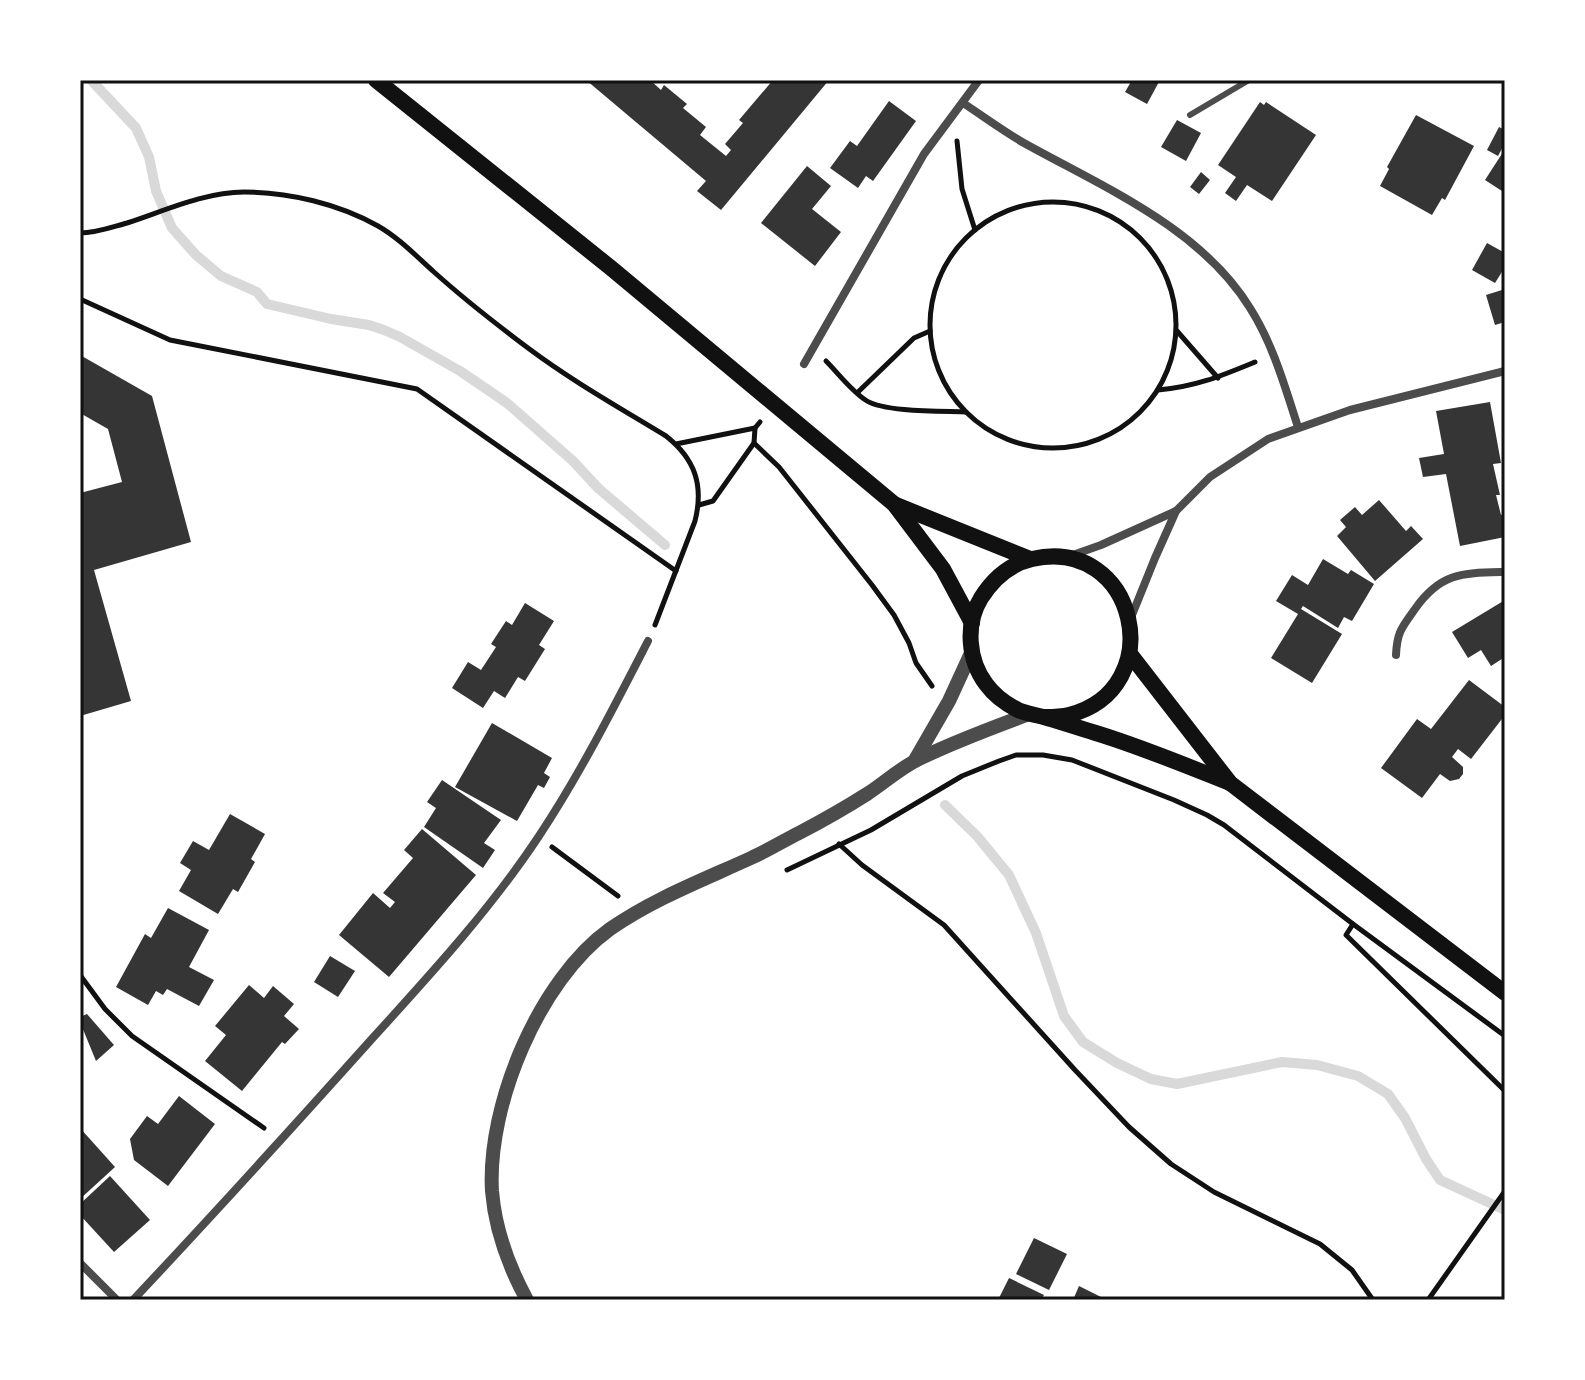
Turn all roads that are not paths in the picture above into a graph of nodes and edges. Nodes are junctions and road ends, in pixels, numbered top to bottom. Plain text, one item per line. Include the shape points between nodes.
1 (376, 80) edge
2 (979, 80) edge
3 (1249, 80) edge
4 (963, 103) junction
5 (1190, 115) dead end
6 (804, 364) dead end
7 (1505, 371) edge
8 (1298, 427) junction
9 (894, 504) junction
10 (1176, 511) junction
11 (1065, 557) junction
12 (1030, 559) junction
13 (1505, 572) edge
14 (1130, 622) junction
15 (972, 623) junction
16 (648, 641) road end
17 (972, 651) junction
18 (1130, 654) junction
19 (1396, 655) dead end
20 (1037, 715) junction
21 (915, 761) junction
22 (1230, 783) junction
23 (1505, 993) edge
24 (80, 1263) edge
25 (117, 1300) edge
26 (133, 1300) edge
27 (527, 1300) edge

1 - 9 main road
2 - 4 street
3 - 5 lane
4 - 6 street via 924,154
4 - 8 street via 1148,212 1198,248 1250,306
7 - 8 street
8 - 10 street via 1239,457
9 - 12 main road
9 - 15 main road via 943,569
10 - 11 street
10 - 14 street
11 - 12 main road
11 - 14 main road via 1103,574 1117,590
12 - 15 main road via 1005,570 989,585
13 - 19 street via 1452,577 1433,587 1400,630
14 - 18 main road
15 - 17 main road
16 - 26 street via 600,734 511,876
17 - 20 main road via 986,684 1002,701
17 - 21 street
18 - 20 main road via 1108,694 1089,708 1067,716
18 - 22 main road
20 - 21 street
20 - 22 main road
21 - 27 street via 812,826 635,913 607,931 561,979 509,1082 493,1159 492,1193 508,1259
22 - 23 main road
24 - 25 street

